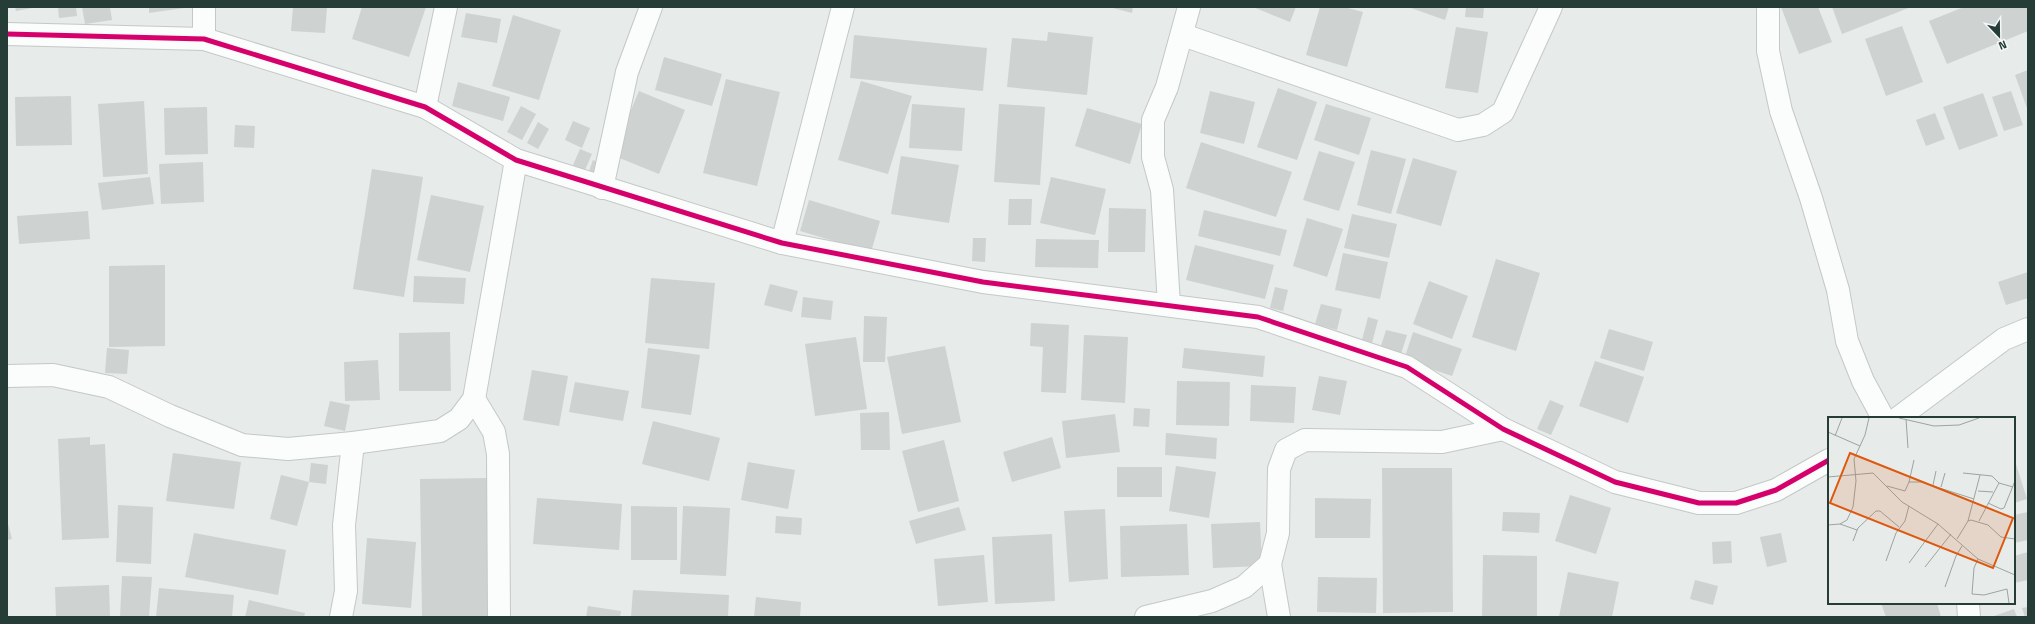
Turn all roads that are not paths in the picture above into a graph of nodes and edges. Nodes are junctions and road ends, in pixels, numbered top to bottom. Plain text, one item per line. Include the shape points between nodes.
1 (204, 7) edge
2 (446, 7) edge
3 (651, 7) edge
4 (843, 7) edge
5 (1189, 7) edge
6 (1551, 7) edge
7 (1768, 7) edge
8 (7, 34) edge
9 (1183, 36) junction
10 (204, 39) junction
11 (425, 107) junction
12 (516, 160) junction
13 (602, 188) junction
14 (782, 243) junction
15 (1169, 305) junction
16 (2028, 329) edge
17 (7, 376) edge
18 (474, 399) junction
19 (1882, 417) edge
20 (1899, 417) edge
21 (459, 419) junction
22 (1503, 429) junction
23 (494, 432) junction
24 (353, 443) junction
25 (1828, 461) edge
26 (1270, 564) junction
27 (1968, 604) edge
28 (341, 617) edge
29 (499, 617) edge
30 (1146, 617) edge
31 (1279, 617) edge
32 (1969, 617) edge

1 - 10 street
2 - 11 street
3 - 13 street via 627,72
4 - 14 street
5 - 9 street
6 - 9 street via 1503,112 1483,125 1458,130
7 - 19 street via 1768,51 1781,111 1811,198 1838,290 1847,341 1863,381
8 - 10 street
9 - 15 street via 1167,87 1153,120 1153,157 1162,190
10 - 11 street
11 - 12 street
12 - 13 street
12 - 18 street
13 - 14 street
14 - 15 street via 983,282
15 - 22 street via 1258,317 1407,367
16 - 20 street via 2004,339
17 - 24 street via 53,375 109,388 242,445 288,449
18 - 21 street
18 - 23 street
21 - 23 street
21 - 24 street via 440,431
22 - 25 street via 1615,482 1699,503 1736,503 1776,490
22 - 26 street via 1442,442 1305,440 1286,450 1279,470 1278,533
23 - 29 street via 498,454
24 - 28 street via 344,525 346,591
26 - 30 street via 1244,587 1212,601
26 - 31 street
27 - 32 street

